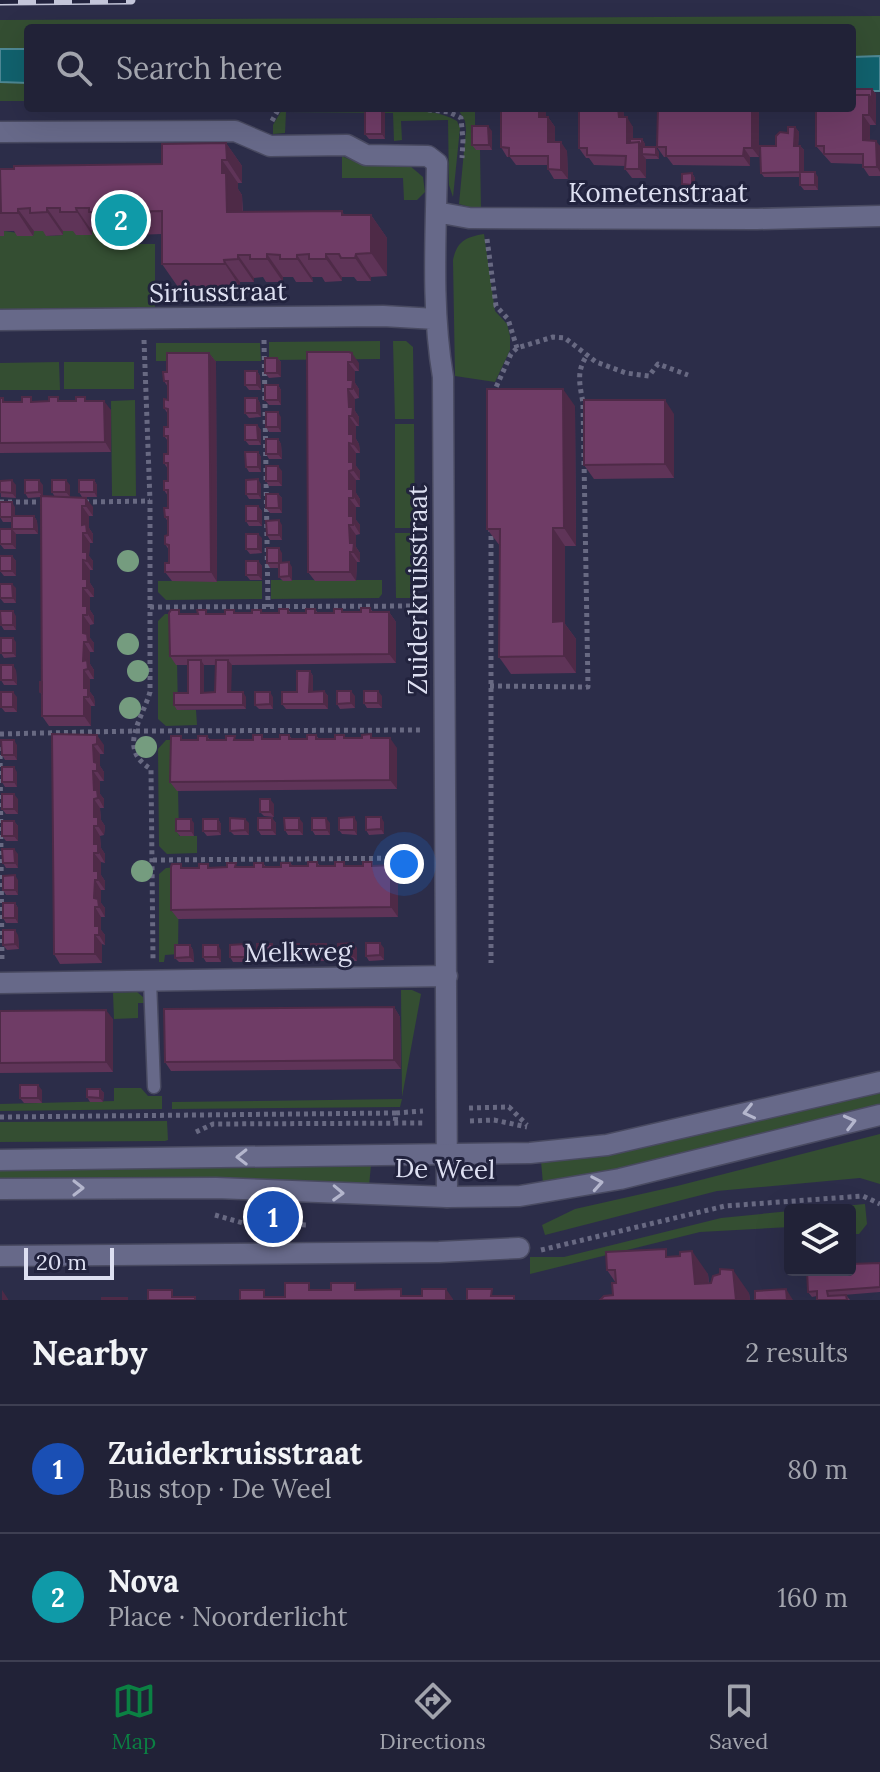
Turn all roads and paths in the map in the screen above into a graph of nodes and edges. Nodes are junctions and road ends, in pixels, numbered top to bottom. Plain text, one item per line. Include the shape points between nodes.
1 (0, 132) edge
2 (436, 212) junction
3 (880, 216) edge
4 (485, 219) junction
5 (143, 318) junction
6 (242, 318) junction
7 (436, 319) junction
8 (0, 320) edge
9 (517, 348) junction
10 (586, 357) junction
11 (688, 375) dead end
12 (491, 400) edge
13 (150, 501) junction
14 (0, 502) edge
15 (60, 502) edge
16 (75, 502) edge
17 (491, 527) edge
18 (445, 605) junction
19 (150, 607) junction
20 (268, 607) junction
21 (490, 686) junction
22 (445, 730) junction
23 (134, 731) junction
24 (0, 734) edge
25 (0, 747) edge
26 (446, 858) junction
27 (153, 860) junction
28 (491, 963) dead end
29 (447, 976) junction
30 (150, 980) junction
31 (1, 983) edge
32 (880, 1082) edge
33 (154, 1087) dead end
34 (880, 1115) edge
35 (0, 1117) edge
36 (395, 1124) dead end
37 (448, 1156) junction
38 (0, 1160) edge
39 (0, 1189) edge
40 (447, 1197) junction
41 (880, 1204) edge
42 (519, 1248) joint
43 (0, 1256) edge

1 - 2 street, Zuiderkruisstraat via 235,131 270,146 347,145 366,155 428,156 437,163
2 - 4 street, Kometenstraat
2 - 7 street, Zuiderkruisstraat
3 - 4 street, Kometenstraat
4 - 9 path via 496,306 508,319
5 - 6 street, Siriusstraat
5 - 8 street, Siriusstraat
5 - 13 path
6 - 7 street, Siriusstraat
6 - 20 path via 242,338 264,337
7 - 18 street, Zuiderkruisstraat via 443,377
9 - 10 path via 565,338
9 - 12 path
10 - 11 path via 626,373 649,376 658,364
10 - 21 path via 579,375 588,687
13 - 16 path
13 - 19 path
14 - 15 path
17 - 21 path
18 - 20 path
18 - 22 street, Zuiderkruisstraat
19 - 20 path
19 - 23 path via 150,692
21 - 28 path
22 - 23 path
22 - 26 street, Zuiderkruisstraat
23 - 24 path
23 - 27 path via 135,755 151,769
25 - 31 path
26 - 27 path
26 - 29 street, Zuiderkruisstraat
27 - 30 path
29 - 30 street, Melkweg
29 - 37 street, Zuiderkruisstraat
30 - 31 street, Melkweg
30 - 33 lane
32 -> 37 street, De Weel via 607,1145
40 -> 34 street, De Weel via 520,1196 620,1179
35 - 36 path, De Weel via 396,1113
37 -> 38 street, De Weel
37 - 40 street, Zuiderkruisstraat
39 -> 40 street, De Weel via 216,1188
41 - 42 path via 863,1196 725,1206 544,1250
42 - 43 street

